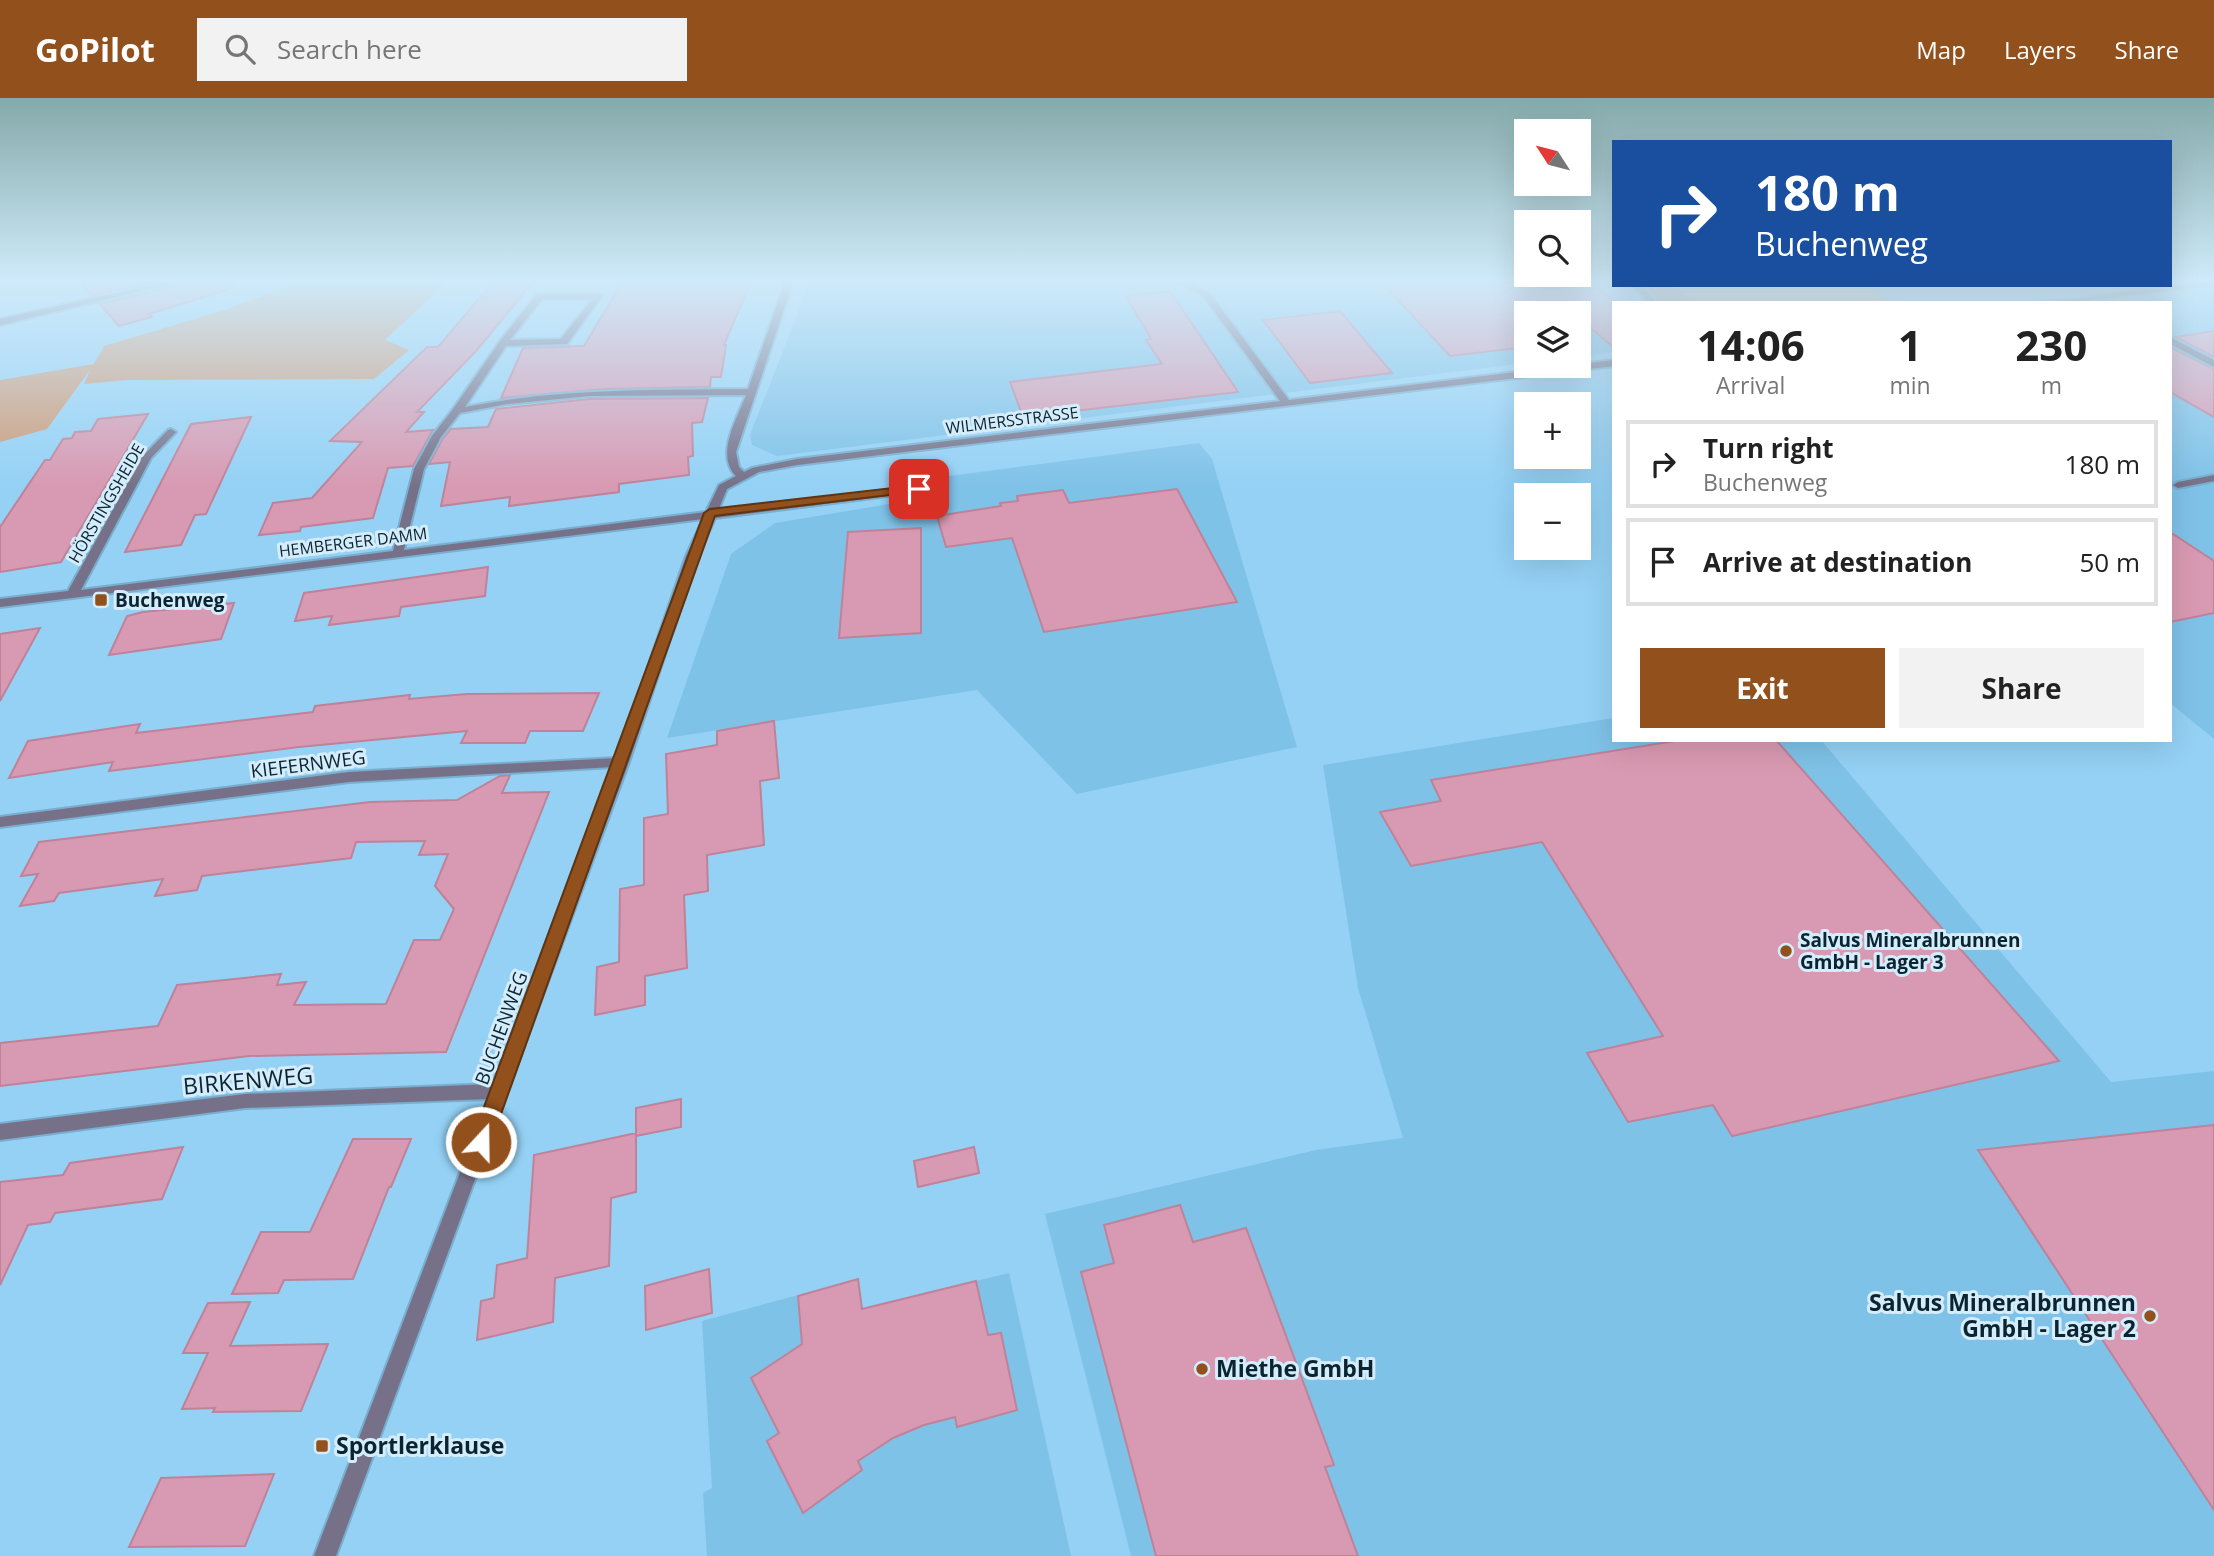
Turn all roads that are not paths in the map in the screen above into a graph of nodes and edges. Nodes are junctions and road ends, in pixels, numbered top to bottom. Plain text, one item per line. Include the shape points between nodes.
1 (498, 350) edge
2 (765, 350) edge
3 (1247, 350) edge
4 (2188, 350) edge
5 (1612, 363) edge
6 (2214, 364) edge
7 (751, 391) junction
8 (1287, 404) junction
9 (457, 411) junction
10 (171, 432) dead end
11 (742, 476) junction
12 (2214, 478) edge
13 (2178, 485) dead end
14 (919, 489) dead end
15 (710, 513) junction
16 (398, 552) junction
17 (73, 593) junction
18 (0, 603) edge
19 (622, 762) junction
20 (0, 822) edge
21 (500, 1091) junction
22 (0, 1132) edge
23 (325, 1556) edge

1 - 9 street
2 - 7 street
3 - 8 street
4 - 6 street
5 - 8 street, WILMERSSTRASSE
7 - 9 street via 589,393
7 - 11 street via 731,452 734,468
8 - 11 street, WILMERSSTRASSE via 796,462
9 - 16 street via 419,469
10 - 17 street, HÖRSTINGSHEIDE via 148,457
11 - 15 street, BUCHENWEG via 723,487
12 - 13 street
14 - 15 street
15 - 16 street, HEMBERGER DAMM
15 - 19 street, BUCHENWEG
16 - 17 street, HEMBERGER DAMM
17 - 18 street, HEMBERGER DAMM
19 - 20 street, KIEFERNWEG via 349,777
19 - 21 street, BUCHENWEG
21 - 22 street, BIRKENWEG via 245,1101
21 - 23 street, BUCHENWEG

